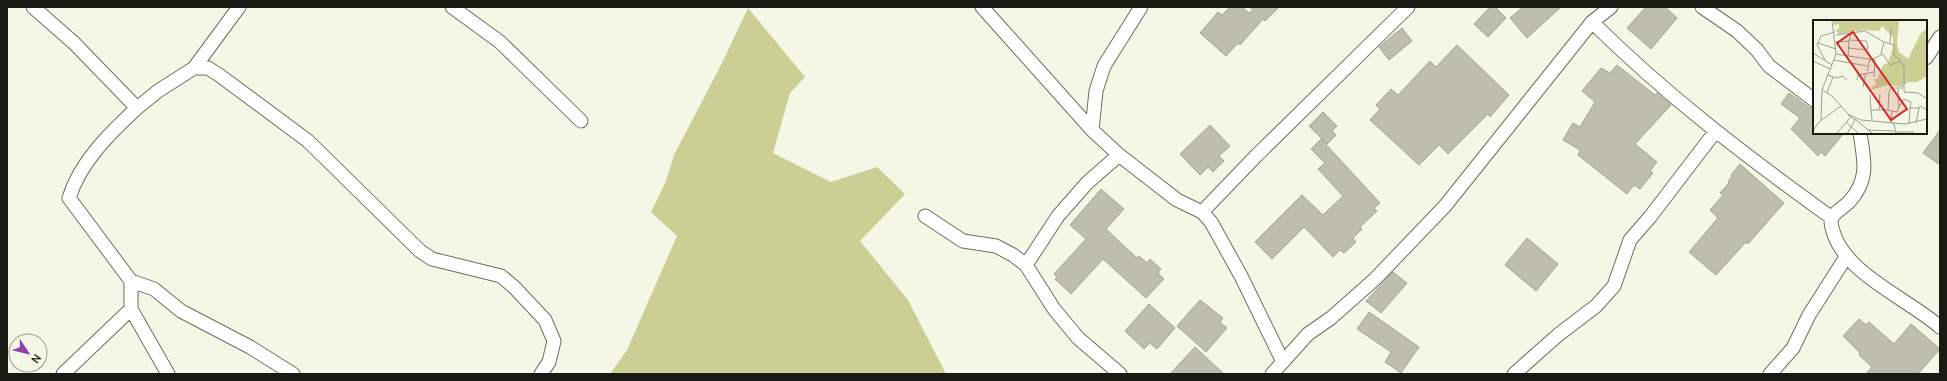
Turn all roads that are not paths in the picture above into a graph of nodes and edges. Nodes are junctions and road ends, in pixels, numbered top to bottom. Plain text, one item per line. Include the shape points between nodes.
1 (33, 7) edge
2 (239, 7) edge
3 (452, 7) edge
4 (982, 7) edge
5 (1141, 7) edge
6 (1408, 7) edge
7 (1611, 7) edge
8 (1702, 7) edge
9 (1592, 22) junction
10 (1940, 37) edge
11 (1927, 56) edge
12 (194, 68) junction
13 (1813, 99) edge
14 (137, 108) junction
15 (581, 121) dead end
16 (1092, 130) junction
17 (1715, 132) junction
18 (1859, 134) edge
19 (1119, 155) junction
20 (1202, 212) junction
21 (925, 216) dead end
22 (1832, 218) junction
23 (1846, 257) junction
24 (1026, 265) junction
25 (131, 281) junction
26 (131, 310) junction
27 (1940, 327) edge
28 (1283, 362) junction
29 (63, 374) edge
30 (168, 374) edge
31 (293, 374) edge
32 (540, 374) edge
33 (1120, 374) edge
34 (1272, 374) edge
35 (1514, 374) edge
36 (1770, 374) edge

1 - 14 street via 74,43
2 - 12 street
3 - 15 street via 500,42
4 - 16 street
5 - 16 street via 1104,66 1096,91
6 - 20 street
7 - 9 street
8 - 13 street via 1719,17 1757,50 1769,66
9 - 17 street via 1627,57
9 - 28 street via 1435,217 1375,279 1331,318 1308,334
10 - 11 street
12 - 14 street
12 - 32 street via 208,68 219,75 308,141 420,251 432,259 500,276 514,287 545,320 554,341 550,362
14 - 25 street via 99,147 74,181 69,198
16 - 19 street
17 - 22 street
17 - 35 street via 1630,240 1614,286 1596,306
18 - 22 street via 1864,160 1862,184
19 - 20 street via 1177,200
19 - 24 street via 1087,183 1058,216
20 - 28 street via 1212,222
21 - 24 street via 963,241 996,246
22 - 23 street via 1835,239
23 - 27 street via 1892,294
23 - 36 street via 1809,315 1793,348
24 - 33 street via 1054,309 1078,338
25 - 26 street
25 - 31 street via 154,289 181,311 250,347
26 - 29 street
26 - 30 street
28 - 34 street

